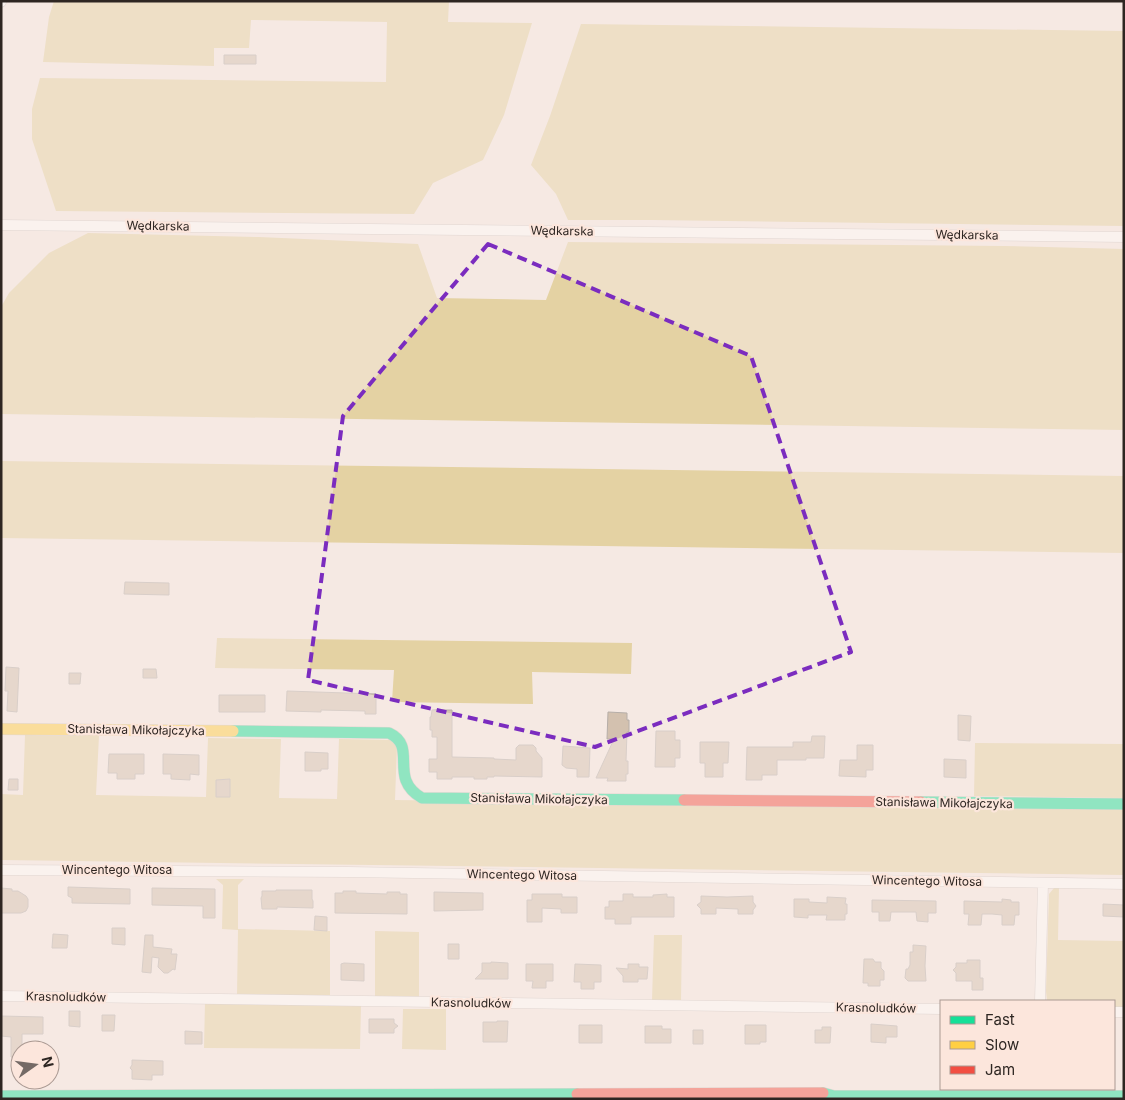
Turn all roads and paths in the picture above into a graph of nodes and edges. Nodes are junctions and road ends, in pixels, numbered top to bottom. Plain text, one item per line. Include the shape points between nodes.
1 (1, 225) edge
2 (1124, 237) edge
3 (1, 729) edge
4 (1124, 804) edge
5 (1, 870) edge
6 (1043, 883) junction
7 (1124, 884) edge
8 (1, 996) edge
9 (1040, 1000) edge
10 (940, 1009) edge
11 (1, 1096) edge
12 (1124, 1096) edge

1 - 2 street, Wędkarska
3 - 4 street, Stanisława Mikołajczyka via 389,733 401,741 407,783 422,798
5 - 6 street, Wincentego Witosa
6 - 7 street, Wincentego Witosa
6 - 9 street
8 - 10 street, Krasnoludków
11 - 12 street via 825,1093 834,1096

